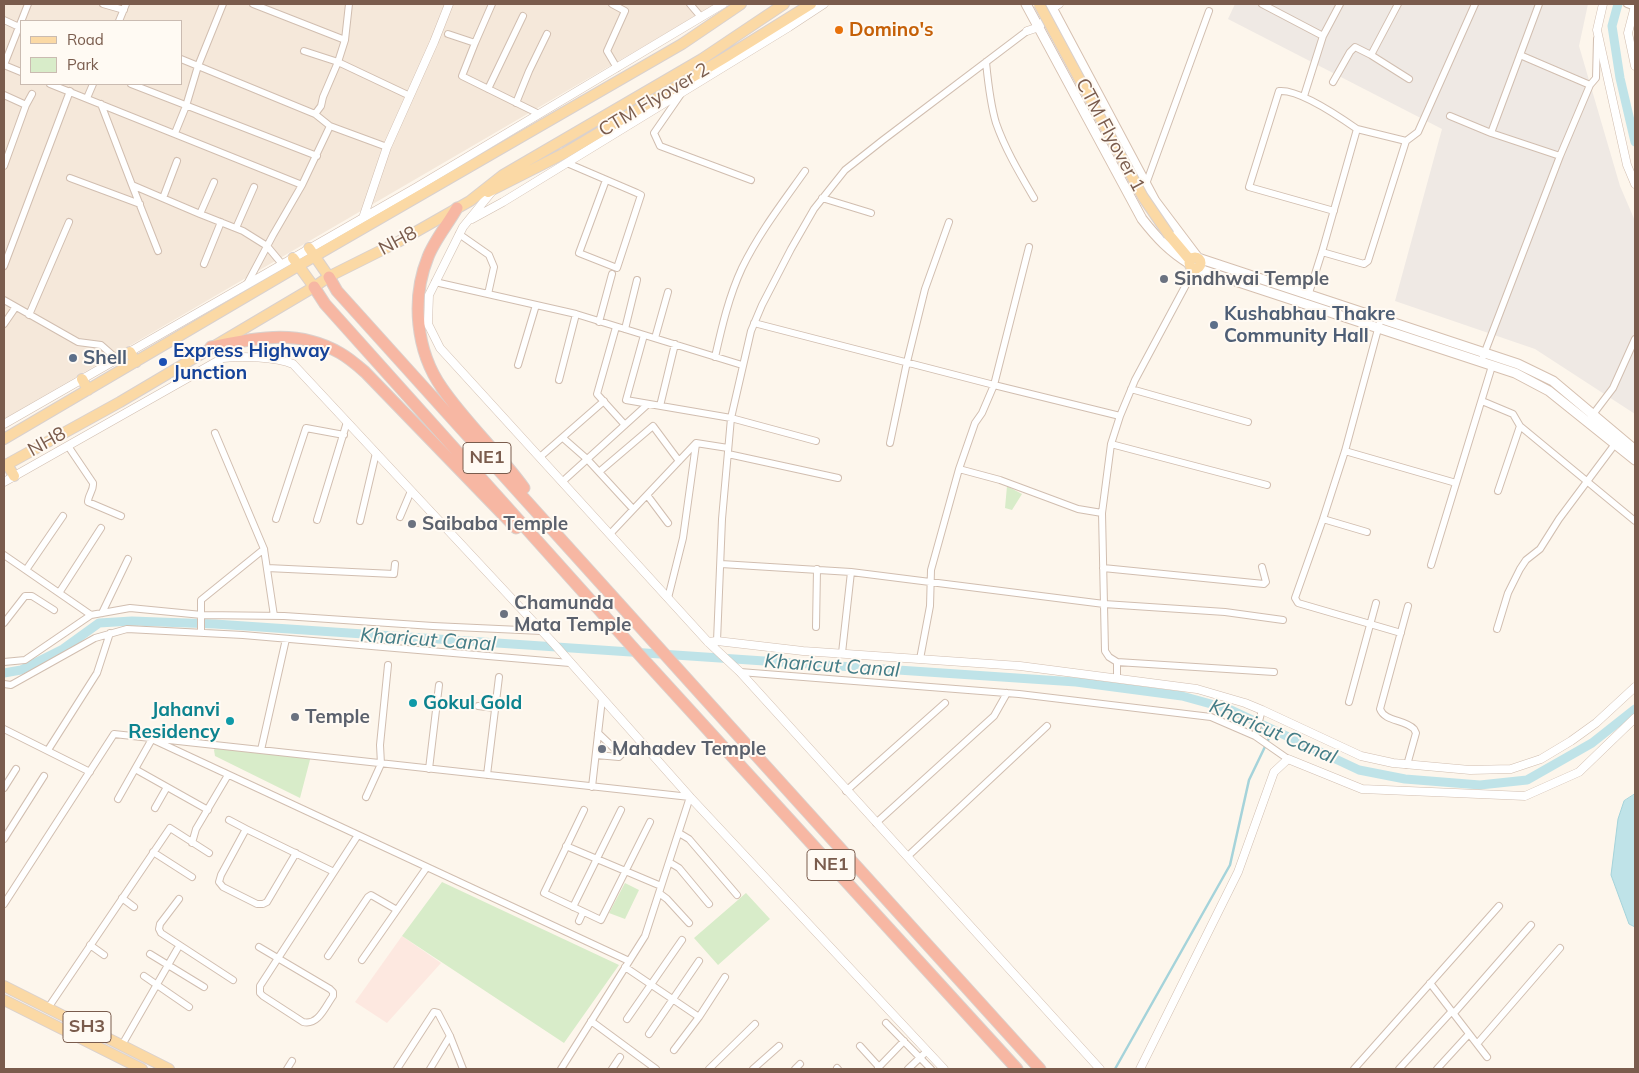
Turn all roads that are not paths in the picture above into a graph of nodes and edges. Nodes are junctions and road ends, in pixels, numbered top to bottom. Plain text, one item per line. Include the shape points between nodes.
1 (28, 4) edge
2 (103, 4) edge
3 (223, 4) edge
4 (253, 4) edge
5 (349, 4) edge
6 (449, 4) edge
7 (492, 4) edge
8 (612, 4) edge
9 (690, 4) edge
10 (723, 4) edge
11 (741, 4) edge
12 (784, 4) edge
13 (811, 4) edge
14 (824, 4) edge
15 (1026, 4) edge
16 (1039, 4) edge
17 (1262, 4) edge
18 (1340, 4) edge
19 (1398, 4) edge
20 (1475, 4) edge
21 (1539, 4) edge
22 (1603, 4) edge
23 (1052, 5) edge
24 (125, 7) edge
25 (1633, 9) edge
26 (1209, 11) dead end
27 (524, 16) dead end
28 (701, 17) junction
29 (4, 20) edge
30 (22, 20) edge
31 (119, 20) edge
32 (1037, 24) junction
33 (19, 27) joint
34 (1597, 30) junction
35 (1027, 31) joint
36 (448, 34) dead end
37 (547, 34) dead end
38 (672, 35) junction
39 (1323, 36) junction
40 (345, 40) junction
41 (476, 43) junction
42 (679, 46) junction
43 (304, 50) dead end
44 (1371, 55) junction
45 (1520, 55) junction
46 (182, 59) edge
47 (338, 62) junction
48 (986, 62) junction
49 (1635, 62) edge
50 (4, 65) edge
51 (198, 66) junction
52 (617, 68) junction
53 (20, 72) edge
54 (1409, 79) dead end
55 (1333, 82) dead end
56 (52, 85) edge
57 (93, 85) edge
58 (133, 85) edge
59 (1590, 85) junction
60 (488, 89) junction
61 (70, 92) junction
62 (682, 93) junction
63 (32, 94) dead end
64 (4, 95) edge
65 (410, 96) junction
66 (1304, 96) junction
67 (87, 98) junction
68 (516, 103) junction
69 (101, 104) junction
70 (26, 105) junction
71 (186, 106) junction
72 (315, 114) junction
73 (539, 114) junction
74 (1450, 116) dead end
75 (330, 126) junction
76 (1357, 129) junction
77 (1491, 132) junction
78 (175, 134) junction
79 (1406, 141) junction
80 (387, 147) junction
81 (317, 156) junction
82 (1560, 156) junction
83 (177, 161) dead end
84 (567, 163) junction
85 (4, 166) edge
86 (805, 171) dead end
87 (70, 178) dead end
88 (606, 180) junction
89 (751, 180) dead end
90 (214, 182) dead end
91 (1146, 184) junction
92 (1635, 184) edge
93 (132, 185) junction
94 (302, 185) junction
95 (254, 187) dead end
96 (494, 190) junction
97 (163, 198) junction
98 (822, 198) junction
99 (1034, 198) dead end
100 (470, 201) junction
101 (140, 204) junction
102 (457, 208) junction
103 (1334, 212) junction
104 (871, 213) dead end
105 (200, 214) junction
106 (363, 218) junction
107 (467, 221) junction
108 (69, 222) dead end
109 (222, 222) junction
110 (949, 222) dead end
111 (236, 228) junction
112 (459, 234) junction
113 (267, 246) junction
114 (1029, 247) dead end
115 (158, 251) dead end
116 (312, 252) junction
117 (1322, 252) junction
118 (296, 262) junction
119 (204, 264) dead end
120 (282, 264) junction
121 (1194, 264) junction
122 (4, 266) edge
123 (1236, 270) junction
124 (612, 274) dead end
125 (329, 277) junction
126 (637, 280) dead end
127 (1233, 280) junction
128 (435, 282) junction
129 (247, 285) junction
130 (314, 287) junction
131 (668, 292) dead end
132 (488, 294) junction
133 (1308, 294) junction
134 (4, 300) edge
135 (1306, 304) junction
136 (536, 305) junction
137 (15, 308) junction
138 (576, 314) junction
139 (29, 315) junction
140 (1381, 318) junction
141 (599, 322) junction
142 (4, 324) edge
143 (754, 324) junction
144 (616, 326) junction
145 (1378, 328) junction
146 (625, 329) junction
147 (644, 335) junction
148 (655, 338) junction
149 (1635, 339) edge
150 (240, 342) junction
151 (675, 344) junction
152 (211, 347) junction
153 (130, 352) junction
154 (1484, 353) junction
155 (715, 357) junction
156 (223, 358) junction
157 (117, 359) junction
158 (136, 362) junction
159 (907, 362) junction
160 (1481, 362) junction
161 (518, 365) dead end
162 (742, 365) junction
163 (1492, 366) junction
164 (82, 379) junction
165 (558, 380) dead end
166 (994, 385) junction
167 (1132, 389) junction
168 (88, 390) junction
169 (604, 401) junction
170 (1482, 401) junction
171 (120, 402) junction
172 (648, 404) junction
173 (660, 406) junction
174 (128, 413) junction
175 (1594, 414) junction
176 (1120, 416) junction
177 (731, 418) junction
178 (347, 422) junction
179 (1248, 422) dead end
180 (1587, 422) junction
181 (4, 424) edge
182 (624, 425) junction
183 (1520, 426) junction
184 (215, 433) dead end
185 (344, 435) junction
186 (563, 438) junction
187 (4, 439) edge
188 (816, 440) dead end
189 (696, 443) junction
190 (890, 443) dead end
191 (1111, 444) junction
192 (1615, 444) junction
193 (68, 446) junction
194 (1635, 450) edge
195 (728, 451) junction
196 (1345, 452) junction
197 (376, 453) junction
198 (540, 457) junction
199 (588, 459) junction
200 (1635, 460) edge
201 (679, 461) junction
202 (5, 465) edge
203 (959, 469) junction
204 (599, 472) junction
205 (14, 476) junction
206 (838, 478) dead end
207 (1586, 481) junction
208 (4, 482) edge
209 (562, 482) junction
210 (1456, 483) junction
211 (1267, 485) dead end
212 (411, 491) junction
213 (1498, 491) dead end
214 (647, 495) junction
215 (634, 509) junction
216 (1102, 513) junction
217 (63, 516) dead end
218 (121, 516) dead end
219 (400, 517) dead end
220 (276, 519) dead end
221 (317, 520) dead end
222 (543, 520) junction
223 (1323, 520) junction
224 (360, 521) dead end
225 (1635, 521) edge
226 (668, 523) dead end
227 (101, 528) dead end
228 (1367, 532) dead end
229 (610, 534) junction
230 (264, 549) junction
231 (4, 555) edge
232 (128, 559) dead end
233 (557, 563) junction
234 (395, 564) dead end
235 (721, 564) junction
236 (1430, 565) dead end
237 (1262, 567) dead end
238 (267, 568) junction
239 (1103, 568) junction
240 (817, 569) junction
241 (26, 570) junction
242 (851, 572) junction
243 (931, 582) junction
244 (59, 593) junction
245 (668, 598) junction
246 (1376, 603) dead end
247 (1104, 604) junction
248 (1408, 606) dead end
249 (54, 610) dead end
250 (102, 613) junction
251 (91, 614) junction
252 (202, 615) junction
253 (274, 616) junction
254 (1283, 620) dead end
255 (4, 623) edge
256 (1370, 624) junction
257 (816, 627) dead end
258 (1497, 629) dead end
259 (542, 631) junction
260 (201, 632) junction
261 (110, 633) junction
262 (1400, 633) junction
263 (286, 639) junction
264 (713, 641) junction
265 (842, 654) junction
266 (920, 659) junction
267 (4, 662) edge
268 (1117, 662) junction
269 (570, 663) junction
270 (388, 665) dead end
271 (740, 672) junction
272 (1274, 672) dead end
273 (499, 677) dead end
274 (1117, 678) junction
275 (4, 684) edge
276 (439, 685) dead end
277 (1635, 687) edge
278 (1007, 693) junction
279 (602, 699) junction
280 (1349, 702) dead end
281 (945, 703) dead end
282 (478, 706) dead end
283 (496, 708) junction
284 (1262, 710) junction
285 (1635, 718) edge
286 (1047, 726) dead end
287 (4, 730) edge
288 (598, 733) junction
289 (1255, 736) junction
290 (150, 739) junction
291 (48, 750) junction
292 (261, 750) junction
293 (596, 755) junction
294 (1288, 759) junction
295 (381, 764) junction
296 (1407, 765) junction
297 (16, 769) dead end
298 (135, 769) junction
299 (429, 769) junction
300 (90, 772) junction
301 (228, 775) junction
302 (487, 775) junction
303 (44, 776) dead end
304 (167, 787) junction
305 (592, 787) junction
306 (4, 788) edge
307 (846, 791) junction
308 (366, 797) dead end
309 (690, 798) junction
310 (118, 799) dead end
311 (155, 808) dead end
312 (208, 810) junction
313 (584, 810) dead end
314 (621, 810) dead end
315 (229, 820) dead end
316 (650, 822) dead end
317 (876, 823) junction
318 (246, 829) junction
319 (679, 833) junction
320 (358, 835) junction
321 (4, 839) edge
322 (192, 843) junction
323 (566, 846) junction
324 (154, 852) junction
325 (209, 853) dead end
326 (296, 853) junction
327 (908, 856) junction
328 (597, 859) junction
329 (669, 862) junction
330 (427, 867) junction
331 (626, 871) junction
332 (334, 872) junction
333 (192, 877) dead end
334 (662, 886) junction
335 (659, 893) junction
336 (737, 895) dead end
337 (122, 898) junction
338 (179, 898) dead end
339 (4, 904) edge
340 (709, 904) dead end
341 (1499, 906) dead end
342 (134, 907) dead end
343 (573, 907) junction
344 (397, 910) junction
345 (583, 912) junction
346 (579, 921) dead end
347 (689, 923) dead end
348 (1531, 925) dead end
349 (682, 940) dead end
350 (90, 945) junction
351 (179, 946) junction
352 (259, 947) dead end
353 (1560, 948) dead end
354 (150, 954) dead end
355 (104, 955) dead end
356 (328, 956) dead end
357 (278, 959) junction
358 (362, 960) dead end
359 (699, 960) dead end
360 (629, 961) junction
361 (168, 964) junction
362 (625, 967) junction
363 (144, 976) dead end
364 (724, 977) dead end
365 (233, 980) dead end
366 (1430, 983) junction
367 (156, 984) junction
368 (651, 985) junction
369 (4, 986) edge
370 (204, 987) dead end
371 (673, 999) junction
372 (4, 1000) edge
373 (189, 1007) dead end
374 (48, 1008) junction
375 (1453, 1012) junction
376 (699, 1017) junction
377 (627, 1019) dead end
378 (591, 1021) junction
379 (886, 1023) dead end
380 (755, 1024) dead end
381 (649, 1034) dead end
382 (1469, 1034) junction
383 (450, 1036) junction
384 (904, 1041) junction
385 (1477, 1044) junction
386 (122, 1045) junction
387 (779, 1046) dead end
388 (860, 1046) dead end
389 (674, 1050) dead end
390 (927, 1051) junction
391 (620, 1057) dead end
392 (1487, 1057) dead end
393 (920, 1058) junction
394 (292, 1061) dead end
395 (878, 1068) edge
396 (1440, 1068) edge
397 (142, 1069) edge
398 (169, 1069) edge
399 (287, 1069) edge
400 (397, 1069) edge
401 (430, 1069) edge
402 (463, 1069) edge
403 (561, 1069) edge
404 (612, 1069) edge
405 (656, 1069) edge
406 (709, 1069) edge
407 (753, 1069) edge
408 (908, 1069) edge
409 (931, 1069) edge
410 (944, 1069) edge
411 (1017, 1069) edge
412 (1040, 1069) edge
413 (1100, 1069) edge
414 (1140, 1069) edge
415 (1354, 1069) edge
416 (1400, 1069) edge

1 - 30 street
2 - 24 street
3 - 51 street
4 - 40 street
5 - 40 street
6 - 65 street
7 - 41 street
8 - 52 street via 625,11 607,51
9 - 28 street
10 - 28 street
11 - 42 main road, NH8
12 - 100 main road, NH8 via 702,59 503,174
13 - 96 main road, CTM Flyover 2 via 565,153
14 - 62 street
15 - 32 main road
16 - 121 main road, CTM Flyover 1, bridge via 1143,196 1169,235
17 - 39 street
18 - 39 street
19 - 44 street
20 - 79 street via 1418,132
21 - 45 street
22 - 34 street
23 - 32 street
23 - 91 main road
24 - 31 street
25 - 49 street via 1628,33
26 - 91 street
27 - 60 street
28 - 38 street
29 - 33 street
32 - 35 street
32 - 121 main road via 1142,219 1162,244
33 - 50 street
34 - 59 street via 1596,78
34 - 92 street via 1627,165
35 - 48 street
36 - 41 street
37 - 68 street
38 - 42 street
38 - 52 street
39 - 66 street
40 - 47 street
41 - 60 street via 462,76
42 - 116 main road, NH8
43 - 47 street
44 - 54 street
44 - 55 street via 1355,47
45 - 59 street
45 - 77 street
46 - 51 street
47 - 65 street
47 - 72 street
48 - 98 street via 845,170
48 - 99 street via 996,124
50 - 53 street
51 - 71 street
51 - 72 street
52 - 73 street
56 - 61 street
57 - 67 street
58 - 71 street
59 - 82 street
60 - 68 street
61 - 67 street
61 - 122 street
62 - 84 street
62 - 89 street via 654,133 660,146
63 - 70 street
64 - 70 street
65 - 80 street
66 - 76 street
66 - 103 street via 1279,91 1249,187
67 - 69 street
68 - 73 street
69 - 78 street
69 - 93 street
70 - 85 street
71 - 78 street
71 - 81 street
72 - 75 street
73 - 106 street
74 - 77 street
75 - 80 street
75 - 81 street
76 - 79 street
76 - 103 street
77 - 82 street
78 - 94 street
79 - 117 street via 1368,261 1364,264
80 - 106 street
81 - 94 street
82 - 154 street
83 - 97 street
84 - 88 street
84 - 107 street
86 - 155 street via 770,220 742,268 724,317
87 - 101 street
88 - 88 street via 641,195 617,268 579,253
90 - 105 street
91 - 121 main road
93 - 97 street
93 - 101 street
94 - 113 street
95 - 111 street
96 - 100 main road, CTM Flyover 2
96 - 107 street
97 - 105 street
98 - 104 street
98 - 143 street via 791,249
100 - 102 main road, NH8
101 - 115 street
102 - 125 main road, NH8
102 - 222 highway via 428,257 419,289 418,322 426,357 441,387 523,487
103 - 117 street
105 - 109 street
106 - 116 street
107 - 112 street
108 - 139 street
109 - 111 street
109 - 119 street
110 - 159 street via 925,289
111 - 113 street
112 - 128 street
112 - 132 street via 489,255 494,267
113 - 120 street
113 - 129 street
114 - 166 street
116 - 118 main road, NH8
116 - 125 main road
117 - 133 street
118 - 120 street
118 - 130 main road
118 - 158 main road, NH8
120 - 129 street
121 - 123 main road
121 - 127 main road
121 - 167 street
123 - 127 main road
123 - 133 main road
124 - 141 street
125 - 130 main road, NH8
125 - 222 highway, NE1 via 337,291
126 - 146 street
127 - 135 main road
128 - 132 street
128 - 198 street via 429,295 428,324 440,348
129 - 153 street
130 - 152 main road, NH8
130 - 233 highway, NE1 via 325,304
131 - 148 street
132 - 136 street
133 - 135 street
133 - 140 main road
134 - 137 street
135 - 145 main road
136 - 138 street
136 - 161 street
137 - 139 street
137 - 142 street
138 - 141 street
138 - 165 street
139 - 157 street via 78,342 101,345
140 - 145 street
140 - 154 main road
141 - 144 street
143 - 159 street
143 - 162 street
144 - 146 street
144 - 169 street via 598,394
145 - 160 main road
145 - 196 street
146 - 147 street
147 - 148 street
147 - 172 street via 626,400
148 - 151 street
149 - 175 street via 1613,388
150 - 152 highway
150 - 156 street
150 - 233 highway via 268,336 304,339 341,354 364,372 533,545
151 - 155 street
151 - 173 street
152 - 171 main road, NH8
153 - 157 street
153 - 158 main road
154 - 160 street
154 - 175 main road via 1518,364 1553,381
155 - 162 street
156 - 174 street
156 - 178 street via 277,359 293,364
157 - 164 street
158 - 168 main road, NH8
159 - 166 street
159 - 190 street
160 - 163 main road
162 - 177 street
163 - 170 street
163 - 180 main road via 1515,373 1549,391
164 - 168 main road
164 - 181 street
166 - 176 street
166 - 203 street via 975,423
167 - 176 street
167 - 179 street
168 - 187 main road, NH8
169 - 182 street
169 - 186 street
170 - 183 street via 1513,414
170 - 210 street
171 - 174 street
171 - 202 main road, NH8
172 - 173 street
172 - 182 street
173 - 177 street
174 - 193 street
175 - 180 street
175 - 194 main road
176 - 191 street
177 - 188 street
177 - 195 street
178 - 185 street
178 - 197 street
180 - 192 main road
182 - 199 street
183 - 207 street
183 - 213 street
184 - 230 street
185 - 220 street via 306,428
185 - 221 street
186 - 198 street
186 - 199 street
189 - 195 street
189 - 201 street
189 - 245 street via 683,538
191 - 211 street
191 - 216 street
192 - 200 main road
192 - 207 street
193 - 205 street
193 - 218 street via 93,483 88,502
195 - 206 street
195 - 235 street
196 - 210 street
196 - 223 street
197 - 212 street
197 - 224 street
198 - 209 street
199 - 204 street
199 - 209 street
201 - 204 street via 653,426
201 - 214 street
202 - 205 main road
203 - 216 street via 1000,480 1078,509
203 - 243 street via 931,570
204 - 215 street
205 - 208 street
207 - 225 street
207 - 258 street via 1540,549 1520,569 1508,593
209 - 229 street
210 - 236 street
212 - 219 street
212 - 259 street
214 - 215 street
214 - 226 street
215 - 229 street
216 - 239 street
217 - 241 street
222 - 412 highway, NE1
223 - 228 street
223 - 256 street via 1295,601
227 - 244 street
229 - 245 street
230 - 238 street
230 - 252 street via 201,600
231 - 241 street
232 - 250 street
233 - 411 highway, NE1
234 - 238 street via 394,574
235 - 240 street
235 - 264 street
237 - 239 street via 1266,579 1264,584
238 - 253 street
239 - 247 street
240 - 242 street
240 - 257 street
241 - 244 street
242 - 243 street
242 - 265 street
243 - 247 street
243 - 266 street
244 - 251 street
245 - 264 street
246 - 256 street
247 - 254 street via 1225,612
247 - 268 street via 1105,651
248 - 262 street
249 - 255 street via 32,596 25,596
250 - 251 street
250 - 252 street via 130,608
251 - 267 street via 25,660
252 - 253 street
252 - 260 street
253 - 259 street
256 - 262 street
256 - 280 street
259 - 269 street
260 - 261 street via 127,629
260 - 263 street
261 - 275 street via 95,638 12,685
261 - 291 street via 97,674
262 - 296 street via 1380,709 1386,717 1414,728 1416,733
263 - 269 street
263 - 292 street
264 - 265 street
264 - 271 street
265 - 266 street
266 - 274 street via 1020,666
268 - 272 street
268 - 274 street
269 - 279 street
270 - 295 street
271 - 278 street
271 - 307 street
273 - 283 street
274 - 284 street via 1197,689
276 - 299 street
277 - 296 street via 1571,741 1541,759 1511,770
278 - 289 street via 1211,717
278 - 317 street via 994,716
279 - 288 street
279 - 309 street
281 - 307 street
282 - 283 street
283 - 302 street
284 - 289 street
284 - 296 street via 1361,756
285 - 294 street via 1579,772 1525,796 1362,789
286 - 327 street
287 - 291 street
288 - 293 street
288 - 293 street via 622,755
289 - 294 street
290 - 292 street
290 - 298 street
290 - 300 street via 114,734
290 - 301 street
291 - 300 street
292 - 295 street
293 - 305 street
294 - 414 street via 1274,772 1238,872
295 - 299 street
295 - 308 street
297 - 306 street
298 - 304 street
298 - 310 street
299 - 302 street
300 - 339 street
301 - 312 street
301 - 320 street
302 - 305 street
303 - 321 street
304 - 311 street
304 - 312 street
305 - 309 street
307 - 317 street
309 - 319 street
309 - 390 street
312 - 322 street via 196,829
313 - 323 street
314 - 328 street
315 - 318 street
316 - 331 street
317 - 327 street
318 - 326 street
318 - 326 street via 219,882 257,904 267,902
319 - 329 street
319 - 336 street via 689,839
320 - 330 street
320 - 332 street
322 - 324 street via 170,828
322 - 325 street
323 - 328 street
323 - 343 street via 544,893
324 - 333 street
324 - 337 street
326 - 332 street
327 - 413 street
328 - 331 street
328 - 343 street
329 - 334 street
329 - 340 street via 679,868
330 - 344 street
330 - 360 street
331 - 334 street
331 - 345 street via 601,920
332 - 357 street
334 - 335 street
335 - 347 street
335 - 360 street via 645,936
337 - 342 street
337 - 350 street
338 - 351 street via 159,929
341 - 366 street
343 - 345 street
344 - 356 street via 371,895 368,897
344 - 358 street
345 - 346 street
348 - 375 street
349 - 368 street
350 - 355 street
350 - 374 street
351 - 361 street
351 - 365 street
352 - 357 street
353 - 385 street
354 - 361 street
357 - 357 street via 260,986 260,993 303,1022 314,1022 333,992
359 - 371 street
360 - 362 street
361 - 367 street
361 - 370 street
362 - 368 street
362 - 378 street
363 - 367 street
364 - 376 street
366 - 375 street
366 - 415 street
367 - 373 street
367 - 386 street
368 - 371 street
368 - 377 street
369 - 374 main road, SH3
371 - 376 street
371 - 381 street
372 - 397 main road
374 - 386 main road, SH3
375 - 382 street
375 - 416 street
376 - 389 street
378 - 403 street
378 - 405 street
379 - 384 street
380 - 406 street
382 - 385 street
382 - 396 street
383 - 400 street via 438,1013 434,1012
383 - 401 street
383 - 402 street
384 - 393 street
384 - 395 street
385 - 392 street
386 - 398 main road, SH3
387 - 407 street
388 - 395 street
390 - 393 street
390 - 410 street
391 - 404 street
393 - 408 street
393 - 409 street
394 - 399 street

